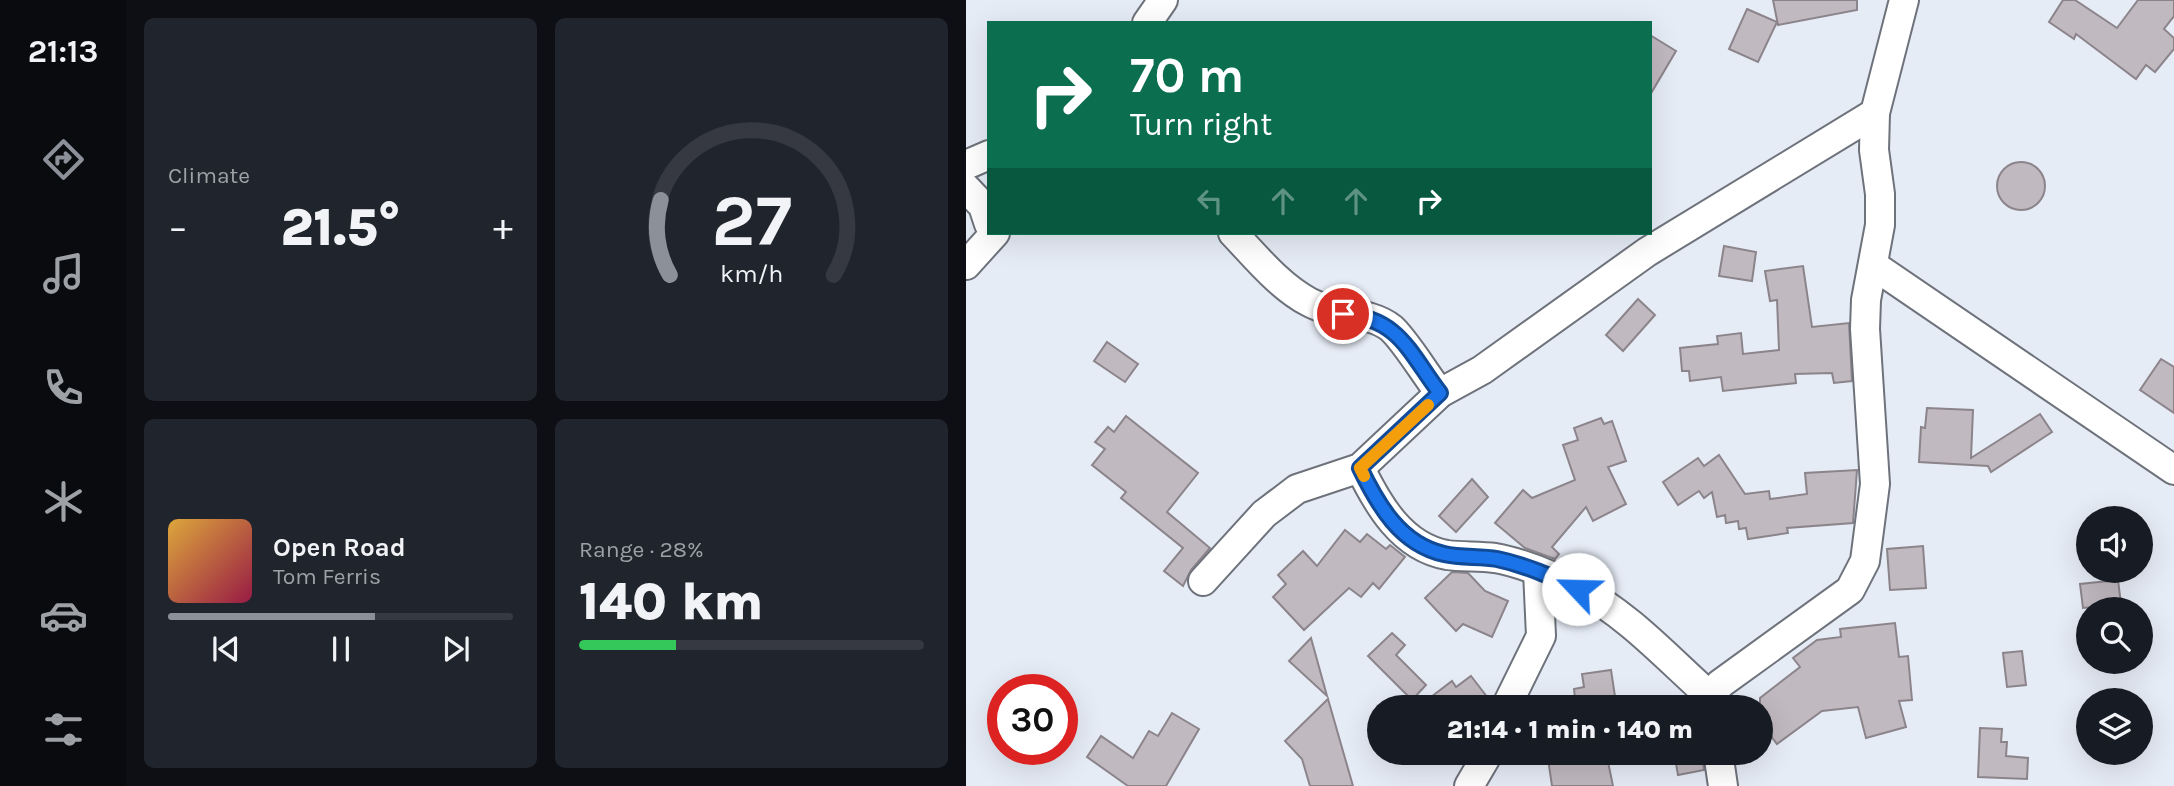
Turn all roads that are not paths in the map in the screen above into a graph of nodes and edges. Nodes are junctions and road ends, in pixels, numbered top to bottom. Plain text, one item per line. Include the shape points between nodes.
1 (1163, 0) edge
2 (1904, 0) edge
3 (1148, 21) edge
4 (1875, 113) junction
5 (987, 156) edge
6 (966, 165) edge
7 (966, 188) edge
8 (987, 217) edge
9 (989, 235) edge
10 (1235, 235) edge
11 (966, 265) edge
12 (1873, 265) junction
13 (1440, 393) junction
14 (1360, 468) junction
15 (2174, 470) edge
16 (1538, 571) junction
17 (1203, 581) dead end
18 (1512, 695) edge
19 (1703, 695) edge
20 (1714, 695) edge
21 (1481, 765) edge
22 (1720, 765) edge
23 (1469, 786) edge
24 (1723, 786) edge

1 - 3 street
2 - 4 street
4 - 12 street via 1880,225
4 - 13 street via 1647,252 1482,370
5 - 6 street
7 - 8 street
9 - 11 street
10 - 13 street via 1268,270 1309,302 1365,316 1391,328
12 - 15 street
12 - 20 street via 1865,329 1875,484 1866,561 1850,590 1720,684
13 - 14 street
14 - 16 street via 1382,510 1425,548
14 - 17 street via 1297,489 1264,514
16 - 18 street via 1541,636
16 - 19 street via 1607,605
21 - 23 street
22 - 24 street

